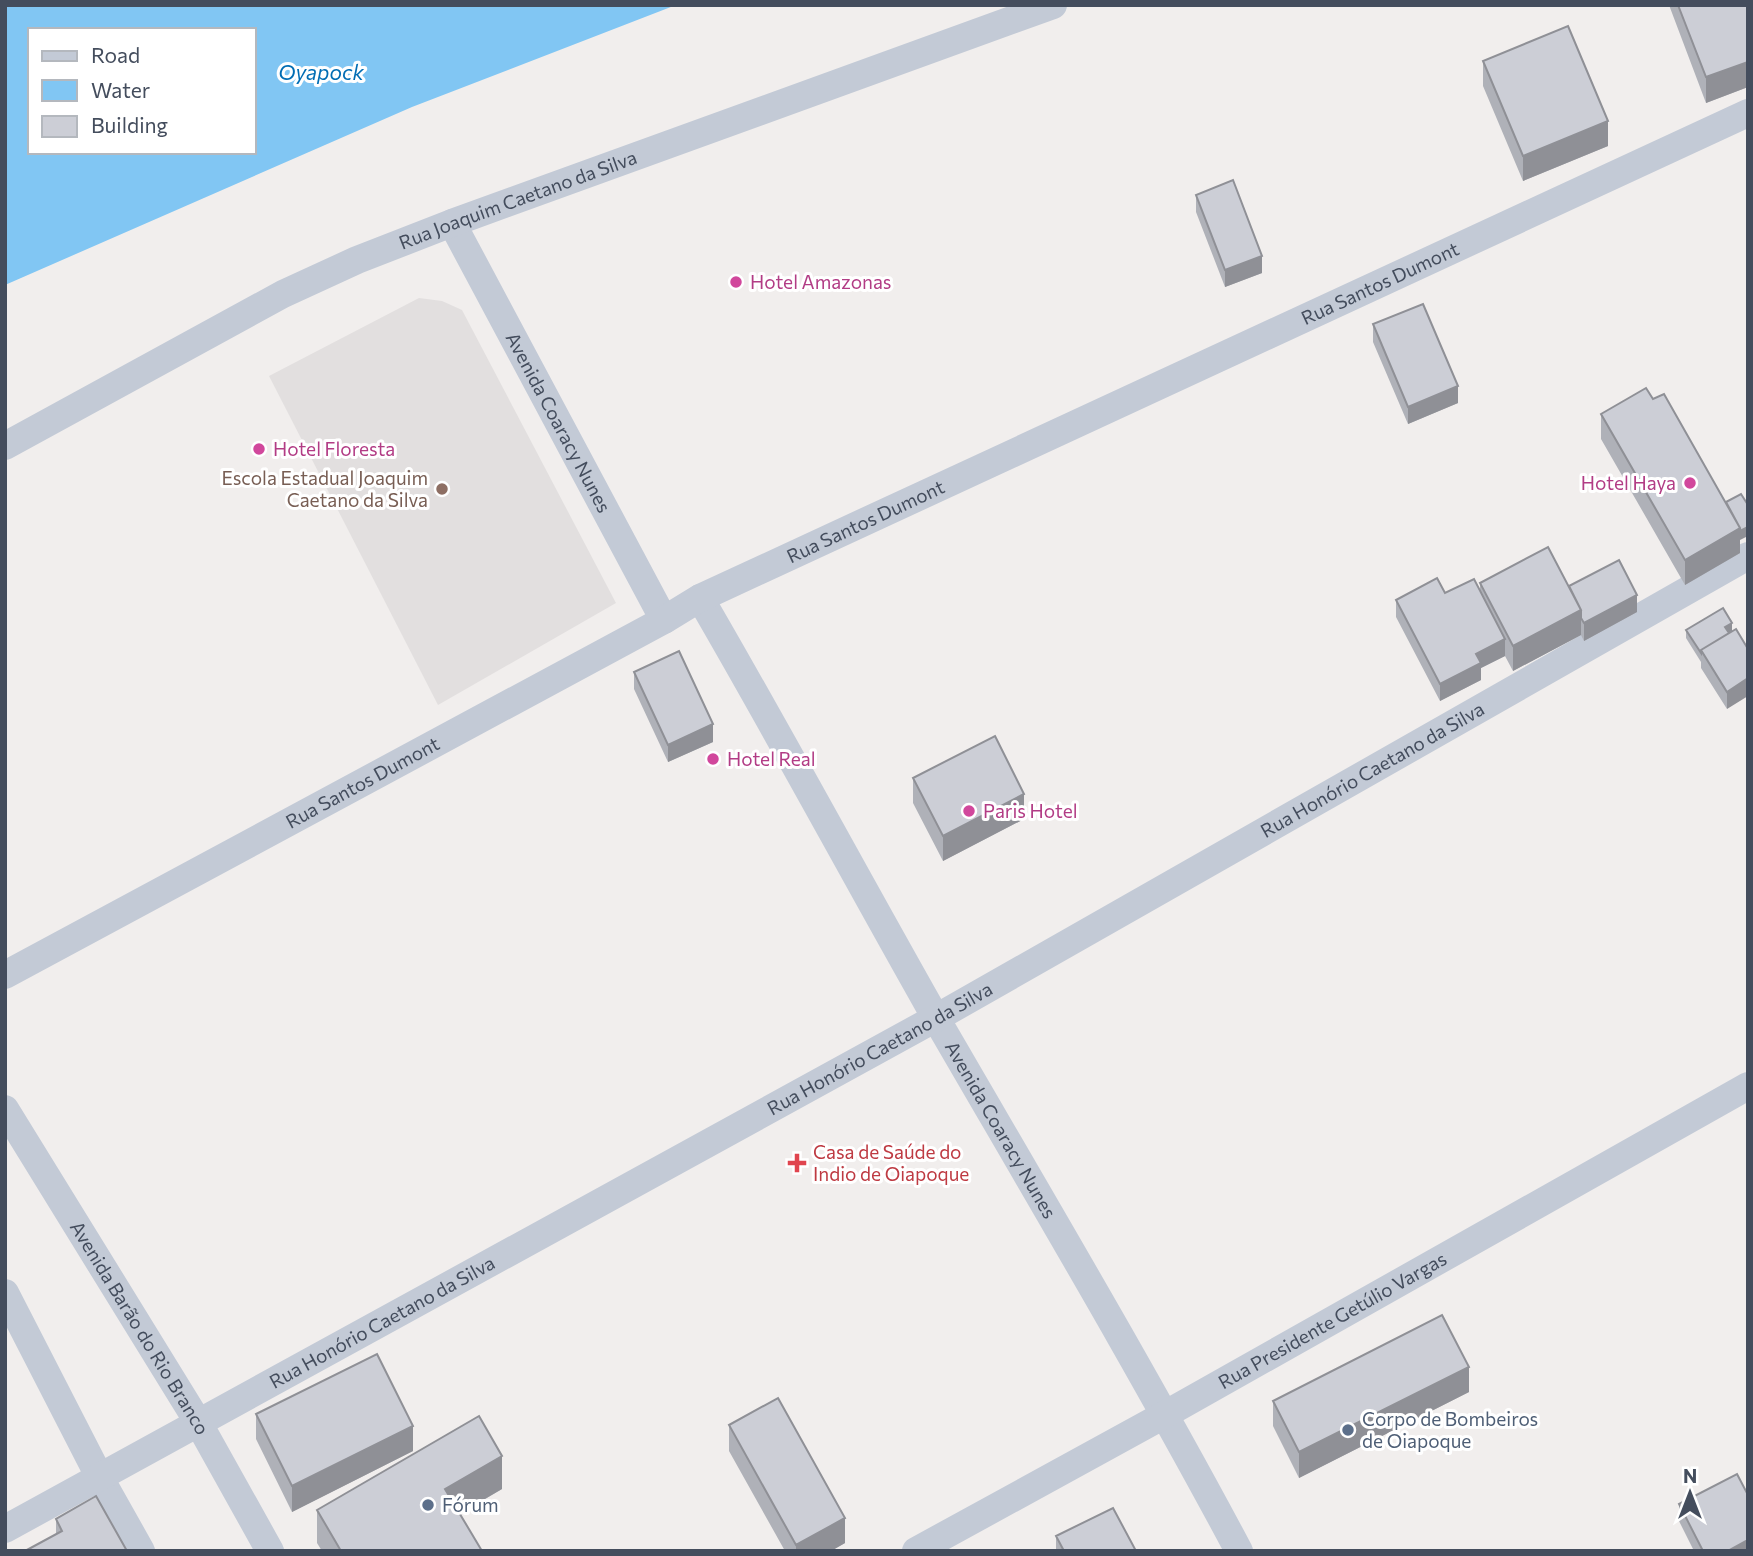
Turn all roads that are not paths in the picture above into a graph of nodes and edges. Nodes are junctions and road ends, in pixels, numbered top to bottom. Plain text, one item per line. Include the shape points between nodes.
1 (1053, 5) edge
2 (1748, 113) edge
3 (452, 223) junction
4 (5, 446) edge
5 (1748, 556) edge
6 (700, 597) junction
7 (664, 620) junction
8 (5, 975) edge
9 (936, 1018) junction
10 (1748, 1086) edge
11 (5, 1109) edge
12 (5, 1293) edge
13 (1166, 1414) junction
14 (198, 1422) junction
15 (100, 1478) junction
16 (5, 1529) edge
17 (141, 1551) edge
18 (270, 1551) edge
19 (916, 1551) edge
20 (1239, 1551) edge

1 - 3 street, Rua Joaquim Caetano da Silva
2 - 6 street, Rua Santos Dumont
3 - 4 street, Rua Joaquim Caetano da Silva via 283,294
3 - 7 street, Avenida Coaracy Nunes
5 - 9 street, Rua Honório Caetano da Silva
6 - 7 street, Rua Santos Dumont
6 - 9 street, Avenida Coaracy Nunes
7 - 8 street, Rua Santos Dumont
9 - 13 street, Avenida Coaracy Nunes
9 - 14 street, Rua Honório Caetano da Silva
10 - 13 street, Rua Presidente Getúlio Vargas
11 - 14 street, Avenida Barão do Rio Branco
12 - 15 street
13 - 19 street, Rua Presidente Getúlio Vargas
13 - 20 street, Avenida Coaracy Nunes
14 - 15 street, Rua Honório Caetano da Silva
14 - 18 street, Avenida Barão do Rio Branco
15 - 16 street, Rua Honório Caetano da Silva
15 - 17 street

